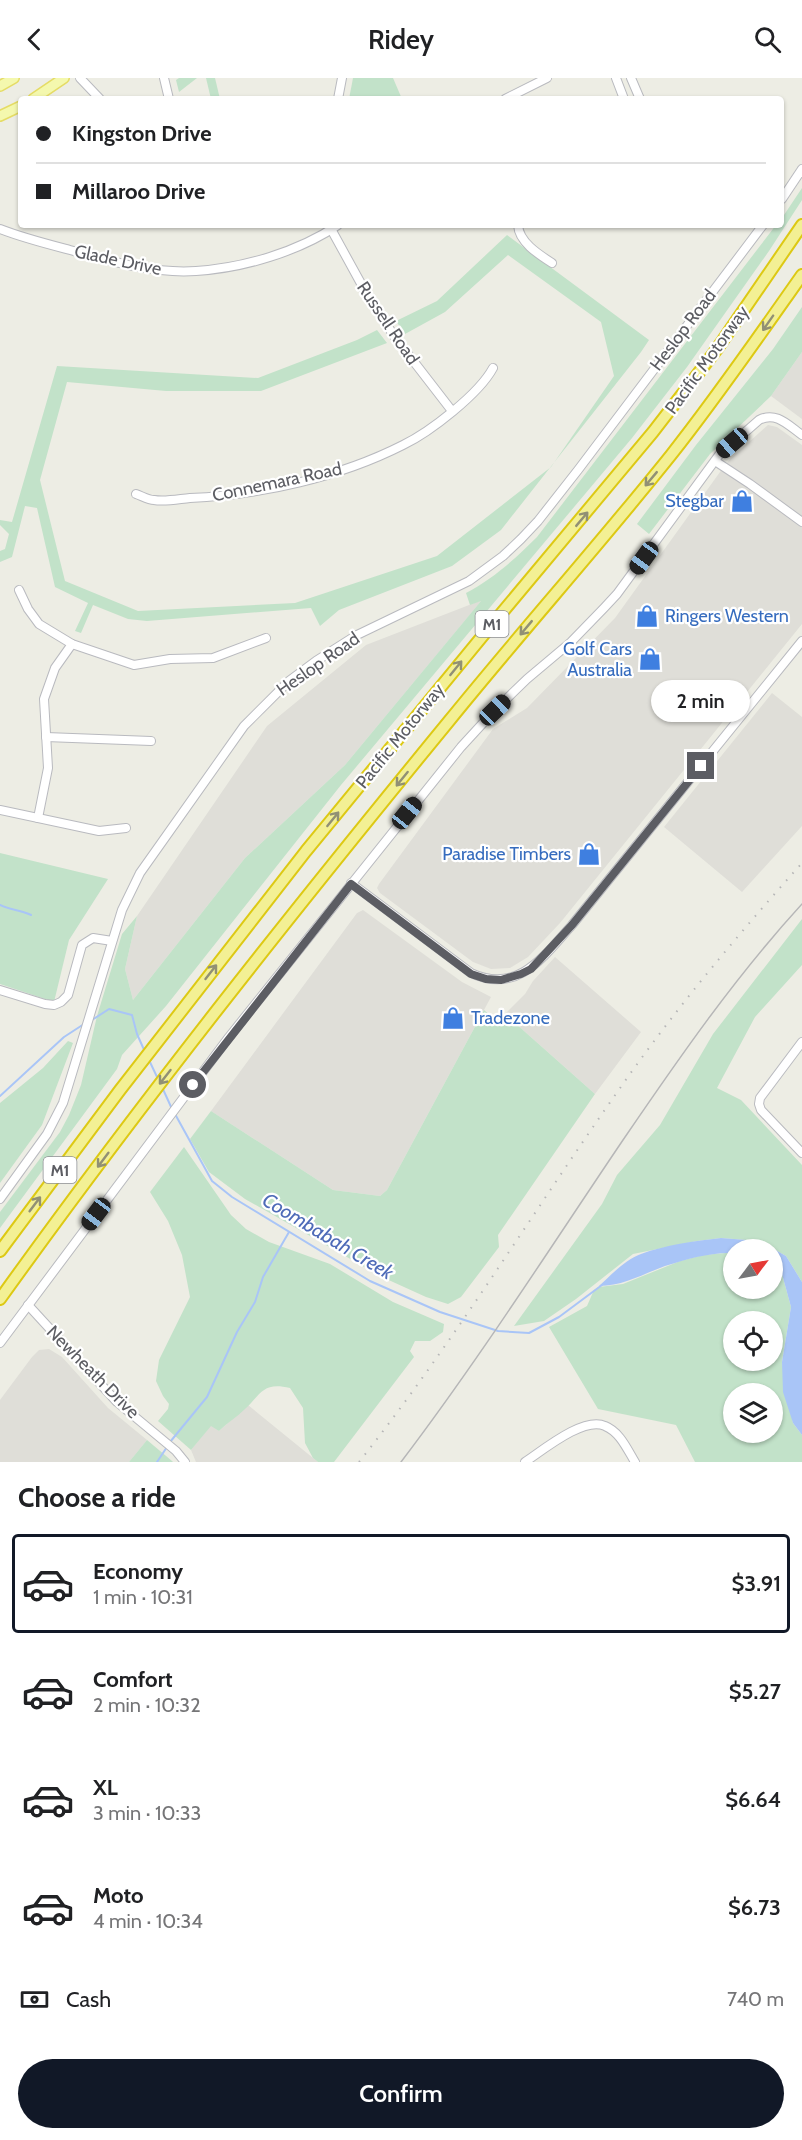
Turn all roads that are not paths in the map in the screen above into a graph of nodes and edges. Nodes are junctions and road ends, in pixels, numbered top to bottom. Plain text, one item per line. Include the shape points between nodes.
1 (14, 78) edge
2 (64, 78) edge
3 (80, 78) edge
4 (164, 78) edge
5 (342, 78) edge
6 (547, 78) edge
7 (616, 78) edge
8 (631, 78) edge
9 (0, 86) edge
10 (37, 96) edge
11 (97, 96) edge
12 (168, 96) edge
13 (339, 96) edge
14 (511, 96) edge
15 (623, 96) edge
16 (639, 96) edge
17 (18, 107) edge
18 (0, 116) edge
19 (802, 169) edge
20 (784, 196) edge
21 (802, 225) edge
22 (332, 228) edge
23 (334, 228) edge
24 (518, 228) edge
25 (761, 228) edge
26 (1, 232) edge
27 (552, 263) dead end
28 (802, 275) edge
29 (493, 368) dead end
30 (452, 411) junction
31 (802, 435) edge
32 (715, 461) junction
33 (136, 494) dead end
34 (802, 522) edge
35 (19, 590) dead end
36 (266, 638) dead end
37 (802, 641) edge
38 (72, 644) junction
39 (46, 737) junction
40 (151, 741) dead end
41 (0, 810) edge
42 (38, 818) junction
43 (126, 828) dead end
44 (351, 884) junction
45 (112, 941) junction
46 (0, 990) edge
47 (802, 1042) edge
48 (802, 1153) edge
49 (0, 1200) edge
50 (0, 1251) edge
51 (0, 1299) edge
52 (28, 1305) junction
53 (0, 1343) edge
54 (539, 1453) junction
55 (185, 1462) edge
56 (525, 1462) edge
57 (544, 1462) edge
58 (635, 1462) edge

1 - 9 main road
2 - 10 main road
3 - 11 street
4 - 12 street
5 - 13 street
6 - 14 street
7 - 15 street
8 - 16 street
17 - 18 main road
19 - 20 street
50 -> 21 highway, Pacific Motorway / M1 via 120,1090 374,768 633,458 717,349
22 - 26 street, Glade Drive via 275,254 195,271 156,270
23 - 30 street, Russell Road via 364,289 394,336
24 - 27 street via 525,243
25 - 45 street, Heslop Road via 521,539 469,581 339,645 289,681 250,719 140,873
28 -> 51 highway, Pacific Motorway / M1 via 672,454 340,854 193,1041
29 - 30 street, Connemara Road via 486,381
30 - 33 street, Connemara Road via 406,444 321,477 222,497 153,500
31 - 32 street via 778,418 766,416
32 - 34 street
32 - 44 street via 617,594 571,642 486,718
35 - 38 street via 39,624
36 - 38 street via 213,658 134,665
37 - 44 street via 572,925 531,969 510,979 493,981 471,974
38 - 39 street via 55,668 44,699
39 - 40 street
39 - 42 street via 48,768
41 - 42 street
42 - 43 street via 99,831
44 - 52 street via 205,1069
45 - 46 street via 93,938 82,945 68,995 62,1002 45,1004
45 - 49 street, Heslop Road via 63,1103 54,1123
47 - 48 street via 759,1104
52 - 53 street
52 - 55 street, Newheath Drive via 117,1402
54 - 56 street
54 - 57 street
54 - 58 street via 586,1424 599,1424 618,1436

